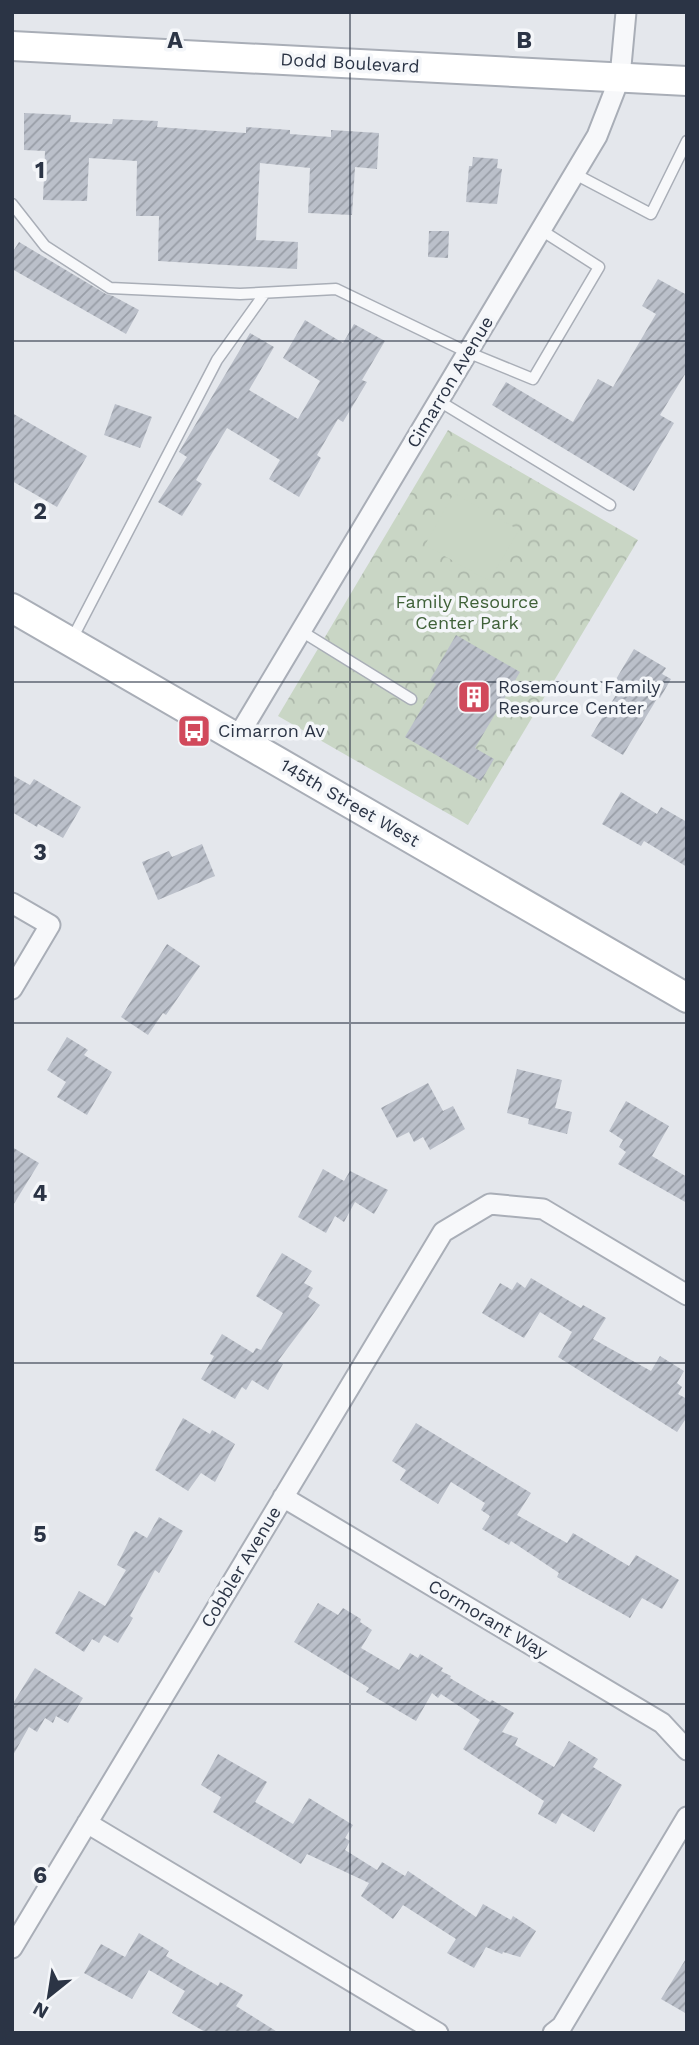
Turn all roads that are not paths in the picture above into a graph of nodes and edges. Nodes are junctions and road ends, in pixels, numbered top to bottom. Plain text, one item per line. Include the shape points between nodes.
1 (626, 12) edge
2 (12, 46) edge
3 (620, 77) junction
4 (687, 81) edge
5 (687, 141) edge
6 (575, 174) junction
7 (12, 204) edge
8 (541, 230) junction
9 (265, 293) junction
10 (467, 352) junction
11 (439, 401) junction
12 (610, 505) dead end
13 (12, 608) edge
14 (301, 631) junction
15 (71, 642) junction
16 (411, 699) dead end
17 (237, 738) junction
18 (12, 903) edge
19 (12, 989) edge
20 (687, 998) edge
21 (687, 1295) edge
22 (283, 1497) junction
23 (687, 1750) edge
24 (687, 1817) edge
25 (87, 1823) junction
26 (12, 1948) edge
27 (438, 2033) edge
28 (553, 2033) edge

1 - 3 street, Cimarron Avenue
2 - 3 street, Dodd Boulevard
3 - 4 street, Dodd Boulevard
3 - 6 street, Cimarron Avenue via 597,135
5 - 6 lane via 651,214
6 - 8 street, Cimarron Avenue
7 - 9 lane via 45,246 110,288
8 - 10 street, Cimarron Avenue
8 - 10 lane via 599,267 533,379
9 - 10 lane via 336,289
9 - 15 lane via 218,360
10 - 11 street, Cimarron Avenue
11 - 12 lane
11 - 14 street, Cimarron Avenue
13 - 15 street, 145th Street West
14 - 16 lane
14 - 17 street, Cimarron Avenue
15 - 17 street, 145th Street West
17 - 20 street, 145th Street West
18 - 19 street via 50,925
21 - 22 street, Cobbler Avenue via 543,1209 490,1204 443,1232
22 - 23 street, Cormorant Way via 662,1723
22 - 25 street, Cobbler Avenue
24 - 28 street via 562,2026
25 - 26 street, Cobbler Avenue
25 - 27 street

